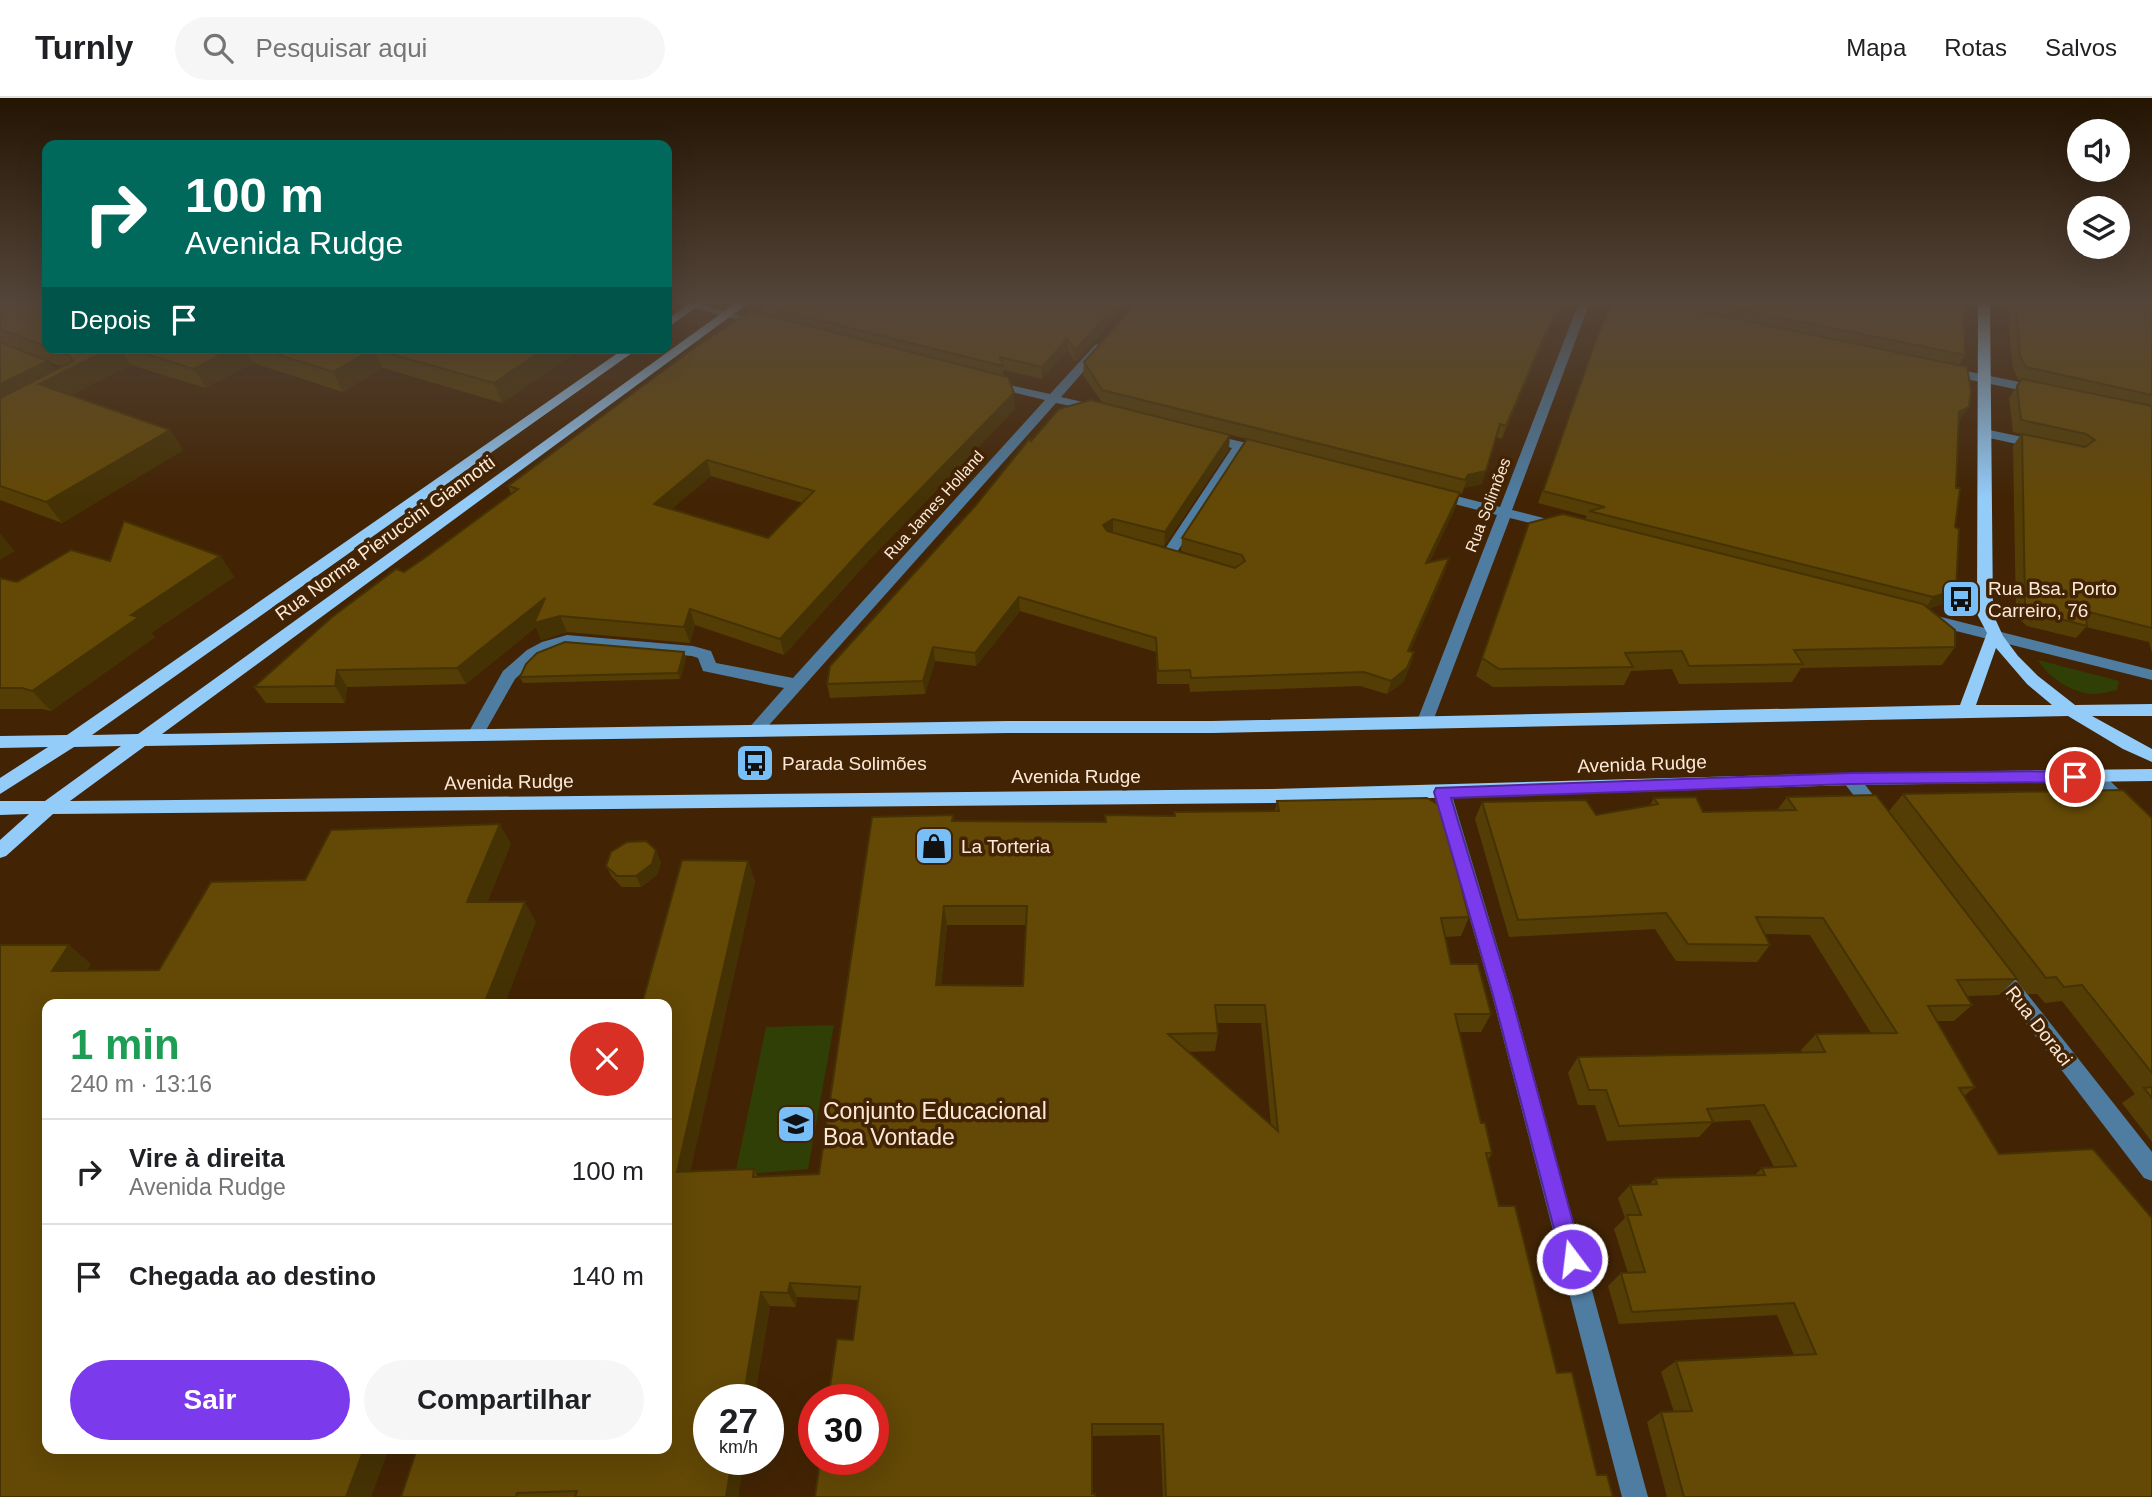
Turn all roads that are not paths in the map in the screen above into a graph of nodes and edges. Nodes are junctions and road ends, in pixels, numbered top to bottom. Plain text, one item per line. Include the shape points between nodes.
1 (606, 367) edge
2 (656, 367) edge
3 (1081, 367) edge
4 (1560, 367) edge
5 (1986, 367) edge
6 (1939, 370) edge
7 (975, 378) edge
8 (1986, 379) junction
9 (2052, 393) edge
10 (1053, 398) junction
11 (1119, 415) edge
12 (1986, 433) junction
13 (1200, 435) edge
14 (1240, 446) junction
15 (2051, 448) edge
16 (1279, 455) edge
17 (1420, 491) edge
18 (1504, 512) junction
19 (1569, 528) edge
20 (1168, 555) edge
21 (1911, 614) edge
22 (1993, 635) junction
23 (2152, 675) edge
24 (797, 684) junction
25 (2152, 710) edge
26 (1966, 711) junction
27 (2073, 712) junction
28 (1425, 721) junction
29 (755, 730) junction
30 (475, 735) junction
31 (140, 741) junction
32 (0, 742) edge
33 (69, 742) junction
34 (2152, 756) edge
35 (2152, 775) edge
36 (2094, 776) junction
37 (1851, 779) junction
38 (0, 787) edge
39 (1441, 792) junction
40 (49, 807) junction
41 (0, 808) edge
42 (1890, 831) edge
43 (2152, 833) edge
44 (0, 851) edge
45 (1980, 949) edge
46 (2152, 1170) edge
47 (1635, 1497) edge

1 - 33 main road, Rua Norma Pieruccini Giannotti
2 - 31 main road, Rua Norma Pieruccini Giannotti
3 - 10 street, Rua James Holland
4 - 18 street, Rua Solimões
5 - 8 main road
6 - 8 street
7 - 10 street
8 - 9 street
8 - 12 main road
10 - 11 street
10 - 24 street, Rua James Holland
12 - 15 street
12 - 22 main road via 1985,614
13 - 14 street
14 - 16 street
14 - 20 street
17 - 18 street
18 - 19 street
18 - 28 street, Rua Solimões
21 - 22 street
22 - 23 street
22 - 26 main road
22 - 27 main road
24 - 29 street, Rua James Holland
24 - 30 street via 709,667 705,654 693,651 567,640 528,654 511,670
25 - 27 main road
26 - 27 main road
26 - 28 main road
27 - 34 main road
28 - 29 main road
29 - 30 main road
30 - 31 main road
31 - 33 main road
31 - 40 main road, Rua Norma Pieruccini Giannotti
32 - 33 main road
33 - 38 main road, Rua Norma Pieruccini Giannotti
35 - 36 main road, Avenida Rudge
36 - 37 main road, Avenida Rudge
36 - 43 street
37 - 39 main road, Avenida Rudge
37 - 42 street
39 - 40 main road, Avenida Rudge
39 - 47 street via 1502,995
40 - 41 main road, Avenida Rudge
40 - 44 main road, Rua Norma Pieruccini Giannotti
45 - 46 street, Rua Doraci

